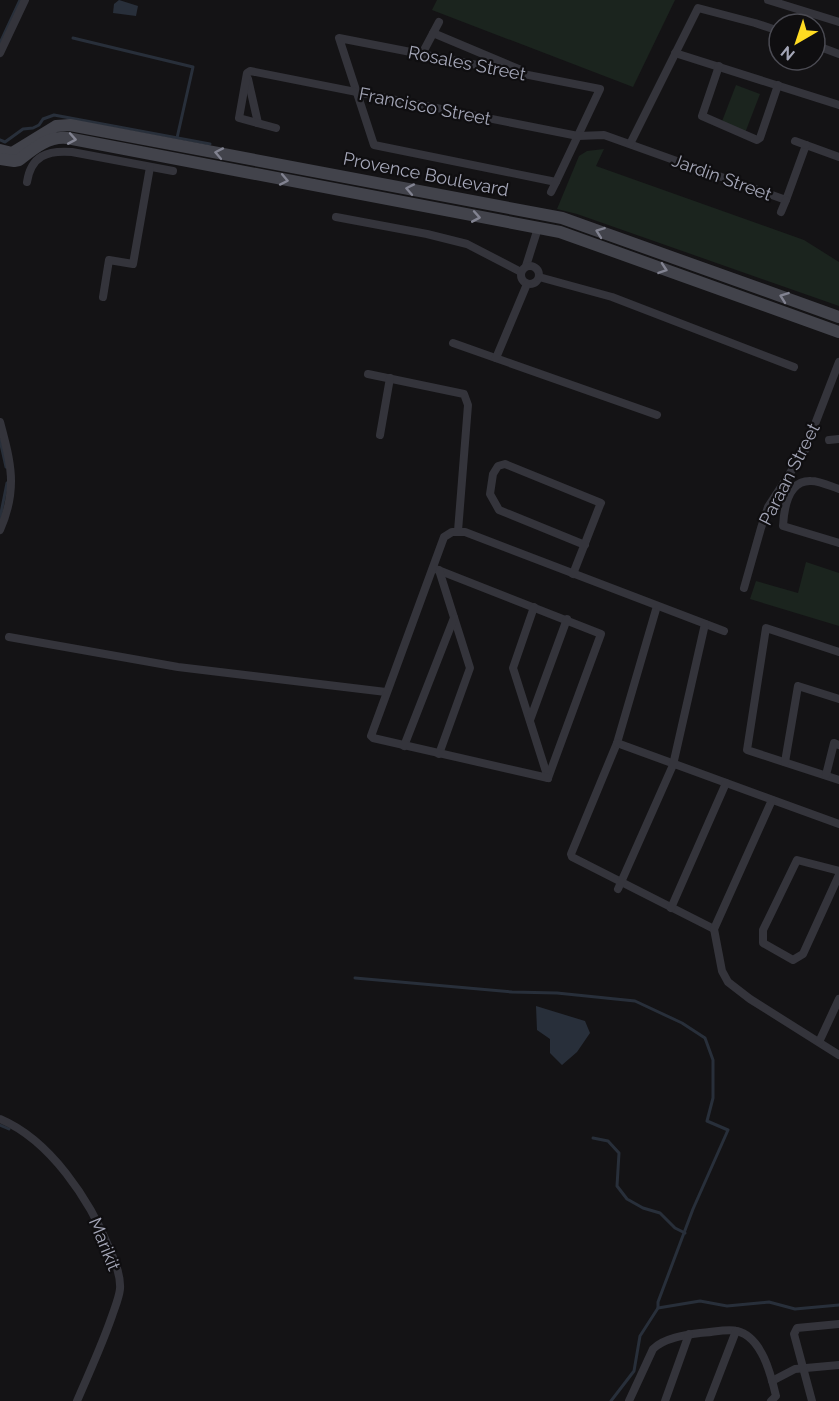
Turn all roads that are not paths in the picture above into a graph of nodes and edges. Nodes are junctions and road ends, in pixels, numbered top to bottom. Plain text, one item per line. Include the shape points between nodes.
1 (25, 0) edge
2 (768, 0) edge
3 (439, 22) dead end
4 (839, 22) edge
5 (767, 28) edge
6 (433, 33) junction
7 (0, 53) edge
8 (675, 53) junction
9 (422, 54) junction
10 (719, 66) junction
11 (246, 73) junction
12 (538, 77) junction
13 (778, 85) junction
14 (358, 92) junction
15 (839, 105) edge
16 (258, 123) junction
17 (276, 128) dead end
18 (604, 135) joint
19 (578, 136) junction
20 (795, 141) dead end
21 (630, 144) junction
22 (806, 145) junction
23 (0, 150) edge
24 (839, 157) edge
25 (0, 159) edge
26 (14, 162) junction
27 (150, 167) junction
28 (29, 169) junction
29 (173, 171) dead end
30 (27, 182) dead end
31 (556, 182) junction
32 (551, 192) dead end
33 (786, 200) junction
34 (782, 212) dead end
35 (336, 217) dead end
36 (562, 218) junction
37 (537, 228) junction
38 (560, 232) junction
39 (524, 269) junction
40 (538, 277) junction
41 (527, 284) junction
42 (105, 285) junction
43 (116, 286) dead end
44 (103, 297) dead end
45 (839, 317) edge
46 (839, 332) edge
47 (453, 343) dead end
48 (495, 358) junction
49 (839, 362) edge
50 (794, 367) dead end
51 (368, 374) dead end
52 (390, 378) junction
53 (657, 415) dead end
54 (0, 422) edge
55 (380, 435) dead end
56 (839, 489) edge
57 (0, 530) edge
58 (458, 531) junction
59 (839, 543) edge
60 (585, 545) junction
61 (436, 569) junction
62 (573, 574) junction
63 (744, 588) dead end
64 (657, 606) junction
65 (534, 607) junction
66 (454, 617) junction
67 (567, 619) junction
68 (705, 624) junction
69 (724, 631) dead end
70 (9, 637) dead end
71 (839, 652) edge
72 (386, 692) junction
73 (839, 699) edge
74 (530, 721) junction
75 (617, 743) junction
76 (839, 745) edge
77 (404, 746) junction
78 (439, 754) junction
79 (785, 762) junction
80 (674, 765) junction
81 (826, 775) junction
82 (548, 778) junction
83 (839, 780) edge
84 (726, 783) junction
85 (772, 800) junction
86 (839, 824) edge
87 (839, 871) edge
88 (839, 876) edge
89 (620, 886) junction
90 (671, 908) junction
91 (714, 929) junction
92 (839, 999) edge
93 (819, 1042) junction
94 (839, 1055) edge
95 (0, 1119) edge
96 (839, 1324) edge
97 (736, 1330) junction
98 (689, 1334) junction
99 (839, 1365) edge
100 (803, 1368) junction
101 (772, 1381) junction
102 (775, 1399) edge
103 (77, 1401) edge
104 (629, 1401) edge
105 (665, 1401) edge
106 (709, 1401) edge
107 (812, 1401) edge

1 - 7 street
2 - 4 street
3 - 6 street
5 - 8 street via 698,8
6 - 9 street
6 - 12 street
8 - 10 street
8 - 21 street
9 - 12 street, Rosales Street
9 - 14 street, Rosales Street via 339,34
10 - 13 street
10 - 13 street via 702,116 757,140
11 - 14 street, Francisco Street via 250,70
11 - 16 street
11 - 16 street via 239,118
12 - 19 street, Rosales Street via 602,86
13 - 15 street
14 - 19 street, Francisco Street
14 - 31 street, Rosales Street via 374,145
16 - 17 street
18 - 19 street, Francisco Street
18 - 21 street, Jardin Street
19 - 31 street, Rosales Street
20 - 22 street
21 - 33 street, Jardin Street
22 - 24 street
22 - 33 street, Jardin Street
36 -> 23 street, Provence Boulevard via 70,125 56,126 12,153
25 - 26 street
26 - 28 street
26 -> 37 street, Provence Boulevard via 45,141 67,138
27 - 28 street via 58,151 48,153
27 - 29 street
27 - 42 street via 133,264 109,260
28 - 30 street
31 - 32 street, Rosales Street
33 - 34 street
35 - 39 street via 467,244
36 - 38 street
45 -> 36 street, Provence Boulevard
37 - 38 street, Provence Boulevard
37 - 39 street
38 -> 46 street, Provence Boulevard
39 - 40 street via 536,268
39 - 41 street via 522,279
40 - 41 street
40 - 50 street via 612,297
41 - 48 street
42 - 43 street
42 - 44 street
47 - 48 street
48 - 53 street
49 - 63 street, Paraan Street via 805,450 768,507
51 - 52 street
52 - 55 street
52 - 58 street via 464,394 468,405
54 - 57 street via 12,478
56 - 59 street via 812,480 798,484 789,496 783,525
58 - 61 street via 444,537
58 - 62 street
60 - 60 street via 499,510 490,494 498,466 505,464 599,501
60 - 62 street
61 - 65 street
61 - 66 street
61 - 72 street
62 - 64 street
64 - 68 street
64 - 75 street
65 - 67 street
65 - 74 street via 513,668
66 - 77 street
66 - 78 street via 470,668
67 - 74 street
67 - 82 street via 601,636
68 - 69 street
68 - 80 street
70 - 72 street via 178,667
71 - 79 street via 766,628 747,750
72 - 77 street via 371,736
73 - 79 street via 798,686
74 - 82 street
75 - 80 street
75 - 89 street via 571,854
76 - 81 street via 834,744
77 - 78 street
78 - 82 street
79 - 81 street
80 - 84 street
80 - 89 street
81 - 83 street
84 - 85 street
84 - 90 street
85 - 86 street
85 - 91 street
87 - 88 street via 797,860 762,930 764,943 793,960 799,958
89 - 90 street
90 - 91 street
91 - 93 street via 728,982
92 - 93 street
93 - 94 street
95 - 103 street, Marikit via 33,1139 83,1196 102,1229 120,1282 108,1327
96 - 100 street via 795,1330
97 - 98 street
97 - 101 street via 753,1341
97 - 106 street
98 - 104 street via 653,1349
98 - 105 street
99 - 100 street
100 - 101 street
100 - 107 street
101 - 102 street

